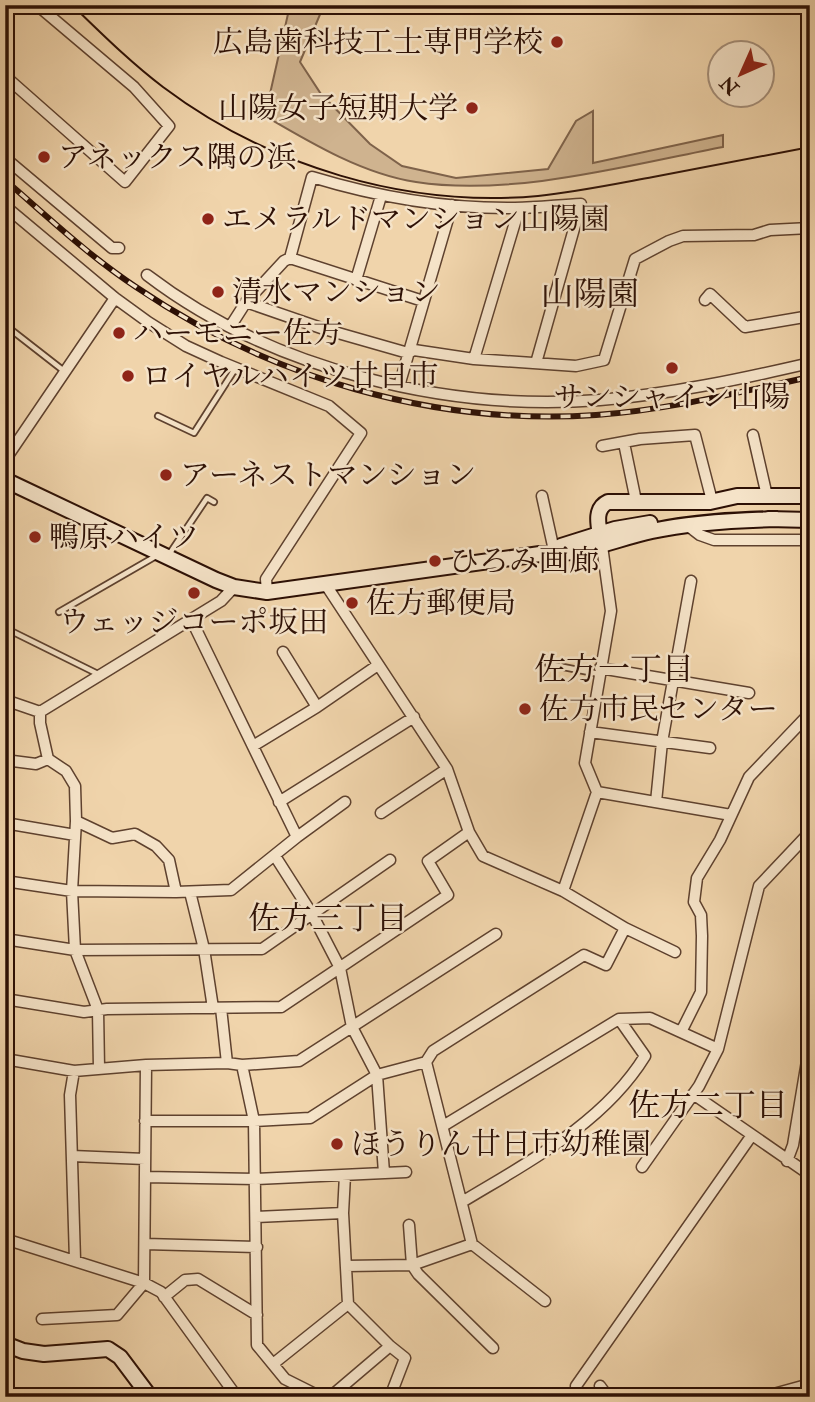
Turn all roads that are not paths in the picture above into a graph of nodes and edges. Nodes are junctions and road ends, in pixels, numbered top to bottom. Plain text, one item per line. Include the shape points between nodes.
1 (37, 5) edge
2 (5, 76) edge
3 (5, 158) edge
4 (381, 196) junction
5 (452, 205) junction
6 (5, 206) edge
7 (519, 209) junction
8 (810, 228) edge
9 (119, 248) dead end
10 (290, 258) junction
11 (147, 275) dead end
12 (356, 280) junction
13 (115, 298) junction
14 (705, 300) dead end
15 (423, 301) junction
16 (246, 302) junction
17 (810, 316) edge
18 (5, 325) edge
19 (230, 327) junction
20 (408, 353) junction
21 (474, 359) junction
22 (536, 363) junction
23 (810, 363) edge
24 (235, 368) junction
25 (64, 372) junction
26 (399, 386) junction
27 (158, 416) dead end
28 (753, 435) dead end
29 (624, 443) junction
30 (602, 446) dead end
31 (5, 460) edge
32 (5, 480) edge
33 (542, 496) dead end
34 (767, 496) junction
35 (810, 496) edge
36 (636, 501) junction
37 (214, 502) dead end
38 (710, 502) junction
39 (778, 519) junction
40 (810, 520) edge
41 (687, 525) junction
42 (601, 540) junction
43 (810, 540) edge
44 (550, 552) junction
45 (164, 555) junction
46 (691, 581) dead end
47 (326, 585) junction
48 (234, 587) junction
49 (267, 592) junction
50 (59, 612) dead end
51 (191, 619) junction
52 (5, 628) edge
53 (283, 652) dead end
54 (378, 664) junction
55 (548, 664) dead end
56 (599, 671) junction
57 (99, 675) junction
58 (673, 681) junction
59 (750, 694) dead end
60 (5, 700) edge
61 (317, 707) junction
62 (40, 712) junction
63 (810, 713) edge
64 (414, 717) junction
65 (590, 732) junction
66 (662, 742) junction
67 (253, 746) junction
68 (710, 748) dead end
69 (5, 760) edge
70 (48, 760) junction
71 (447, 769) junction
72 (597, 793) junction
73 (279, 802) junction
74 (345, 802) dead end
75 (656, 802) junction
76 (381, 813) dead end
77 (731, 815) junction
78 (76, 821) junction
79 (5, 823) edge
80 (468, 832) junction
81 (810, 832) edge
82 (75, 835) junction
83 (297, 837) junction
84 (275, 856) junction
85 (390, 860) dead end
86 (5, 881) edge
87 (72, 891) junction
88 (564, 891) junction
89 (176, 892) junction
90 (190, 892) junction
91 (312, 914) junction
92 (625, 928) junction
93 (496, 934) dead end
94 (5, 939) edge
95 (204, 949) junction
96 (75, 950) junction
97 (675, 952) dead end
98 (340, 968) junction
99 (5, 999) edge
100 (217, 1008) junction
101 (98, 1010) junction
102 (619, 1019) junction
103 (352, 1027) junction
104 (681, 1032) junction
105 (810, 1043) edge
106 (718, 1048) junction
107 (5, 1059) edge
108 (426, 1062) junction
109 (228, 1063) junction
110 (146, 1065) junction
111 (242, 1065) junction
112 (99, 1068) junction
113 (74, 1071) junction
114 (377, 1075) junction
115 (806, 1093) edge
116 (693, 1094) junction
117 (145, 1121) junction
118 (254, 1121) junction
119 (443, 1126) junction
120 (752, 1135) junction
121 (72, 1156) junction
122 (145, 1159) junction
123 (787, 1161) junction
124 (642, 1167) dead end
125 (406, 1172) dead end
126 (384, 1173) junction
127 (345, 1175) junction
128 (810, 1175) edge
129 (145, 1177) junction
130 (256, 1179) junction
131 (462, 1202) junction
132 (343, 1213) junction
133 (256, 1217) junction
134 (409, 1225) dead end
135 (5, 1239) edge
136 (145, 1244) junction
137 (472, 1244) junction
138 (257, 1247) junction
139 (75, 1260) junction
140 (412, 1265) junction
141 (346, 1266) junction
142 (145, 1283) junction
143 (164, 1297) junction
144 (545, 1301) dead end
145 (348, 1304) junction
146 (257, 1315) junction
147 (42, 1319) dead end
148 (5, 1344) edge
149 (390, 1346) junction
150 (493, 1348) dead end
151 (273, 1364) junction
152 (810, 1384) edge
153 (576, 1386) dead end
154 (600, 1386) dead end
155 (150, 1397) edge
156 (237, 1397) edge
157 (321, 1397) edge
158 (330, 1397) edge
159 (390, 1397) edge
160 (608, 1397) edge
161 (763, 1397) edge

1 - 2 street via 134,87 169,126 125,182
3 - 9 street via 112,248
4 - 5 street
4 - 10 street via 312,177
4 - 12 street
5 - 7 street
5 - 15 street
6 - 13 street
7 - 21 street
7 - 22 street via 581,204
8 - 22 street via 683,236 669,241 635,260 604,360 576,366
10 - 12 street
10 - 16 street
11 - 19 street
12 - 15 street
13 - 24 street via 186,346
13 - 25 street
14 - 17 street via 710,295 746,327
15 - 20 street
16 - 19 street
16 - 20 street
18 - 25 lane
19 - 26 street via 328,367
20 - 21 street via 414,350
20 - 26 street
21 - 22 street
23 - 26 street via 692,388 599,400 496,400
24 - 27 lane via 194,433
24 - 49 street via 329,406 360,433 266,579
25 - 31 street
28 - 34 street
29 - 30 street
29 - 36 street
29 - 38 street via 695,435
32 - 45 street
33 - 44 street
34 - 35 street
34 - 38 street
36 - 38 street
36 - 42 street via 603,504 598,513
37 - 45 lane via 207,498
39 - 40 street
39 - 41 street
39 - 42 street via 629,526
41 - 42 street
41 - 43 street via 714,540
42 - 44 street
42 - 56 street via 611,611
44 - 47 street
45 - 48 street
45 - 50 lane
46 - 58 street
47 - 49 street
47 - 54 street
48 - 49 street
48 - 51 street
51 - 57 street
51 - 67 street
52 - 57 lane
53 - 61 street
54 - 61 street
54 - 64 street
55 - 56 lane
56 - 58 street
56 - 65 street
57 - 62 street
58 - 59 street
58 - 66 street
60 - 62 street
61 - 67 street
62 - 70 street
63 - 77 street via 749,777
64 - 71 street
64 - 73 street
65 - 66 street
65 - 72 street via 585,763
66 - 68 street
66 - 75 street
67 - 73 street
69 - 70 street via 36,764
70 - 78 street via 66,771 75,786
71 - 76 street
71 - 80 street
72 - 75 street
72 - 88 street
73 - 83 street
74 - 83 street
75 - 77 street
77 - 104 street via 697,878 694,902 701,915 701,992
78 - 82 street
78 - 89 street via 112,838 135,834 156,846 169,860
79 - 82 street
80 - 88 street via 483,856
80 - 98 street via 428,861 448,895
81 - 106 street via 759,886
82 - 87 street
83 - 84 street
84 - 90 street via 231,890
84 - 91 street
85 - 91 street
86 - 87 street
87 - 89 street
87 - 96 street
88 - 92 street
89 - 90 street
90 - 95 street
91 - 95 street via 262,949
91 - 98 street
92 - 97 street
92 - 108 street via 606,965 584,955 433,1051
93 - 103 street
94 - 96 street
95 - 96 street
95 - 100 street
96 - 101 street
98 - 100 street via 281,1007
98 - 103 street
99 - 101 street via 84,1012
100 - 101 street
100 - 109 street
101 - 112 street
102 - 104 street via 650,1018
102 - 119 street
102 - 131 street via 645,1056 632,1077 566,1139
103 - 111 street via 299,1061
103 - 114 street
104 - 106 street
105 - 115 street
106 - 116 street
107 - 113 street
108 - 114 street
108 - 119 street
109 - 110 street
109 - 111 street
110 - 112 street
110 - 117 street
111 - 118 street
112 - 113 street
113 - 121 street
114 - 118 street via 310,1118
114 - 126 street
115 - 123 street
116 - 120 street
116 - 124 street
117 - 118 street
117 - 122 street
118 - 130 street
119 - 131 street
120 - 123 street
120 - 153 street
121 - 122 street
121 - 139 street
122 - 129 street
123 - 128 street
125 - 126 street
126 - 127 street
127 - 130 street
127 - 132 street
129 - 130 street
129 - 136 street
130 - 133 street
131 - 137 street
132 - 133 street
132 - 141 street
133 - 138 street
134 - 140 street
135 - 139 street
136 - 138 street
136 - 142 street
137 - 140 street
137 - 144 street
138 - 146 street
139 - 142 street
140 - 141 street
140 - 150 street
141 - 145 street
142 - 143 street
142 - 147 street via 117,1315
143 - 146 street via 185,1280 198,1279
143 - 156 street
145 - 149 street
145 - 151 street
146 - 151 street via 257,1345
148 - 155 street via 44,1354 108,1349 120,1357
149 - 158 street
149 - 159 street via 405,1358
151 - 157 street via 285,1379
152 - 161 street
154 - 160 street

